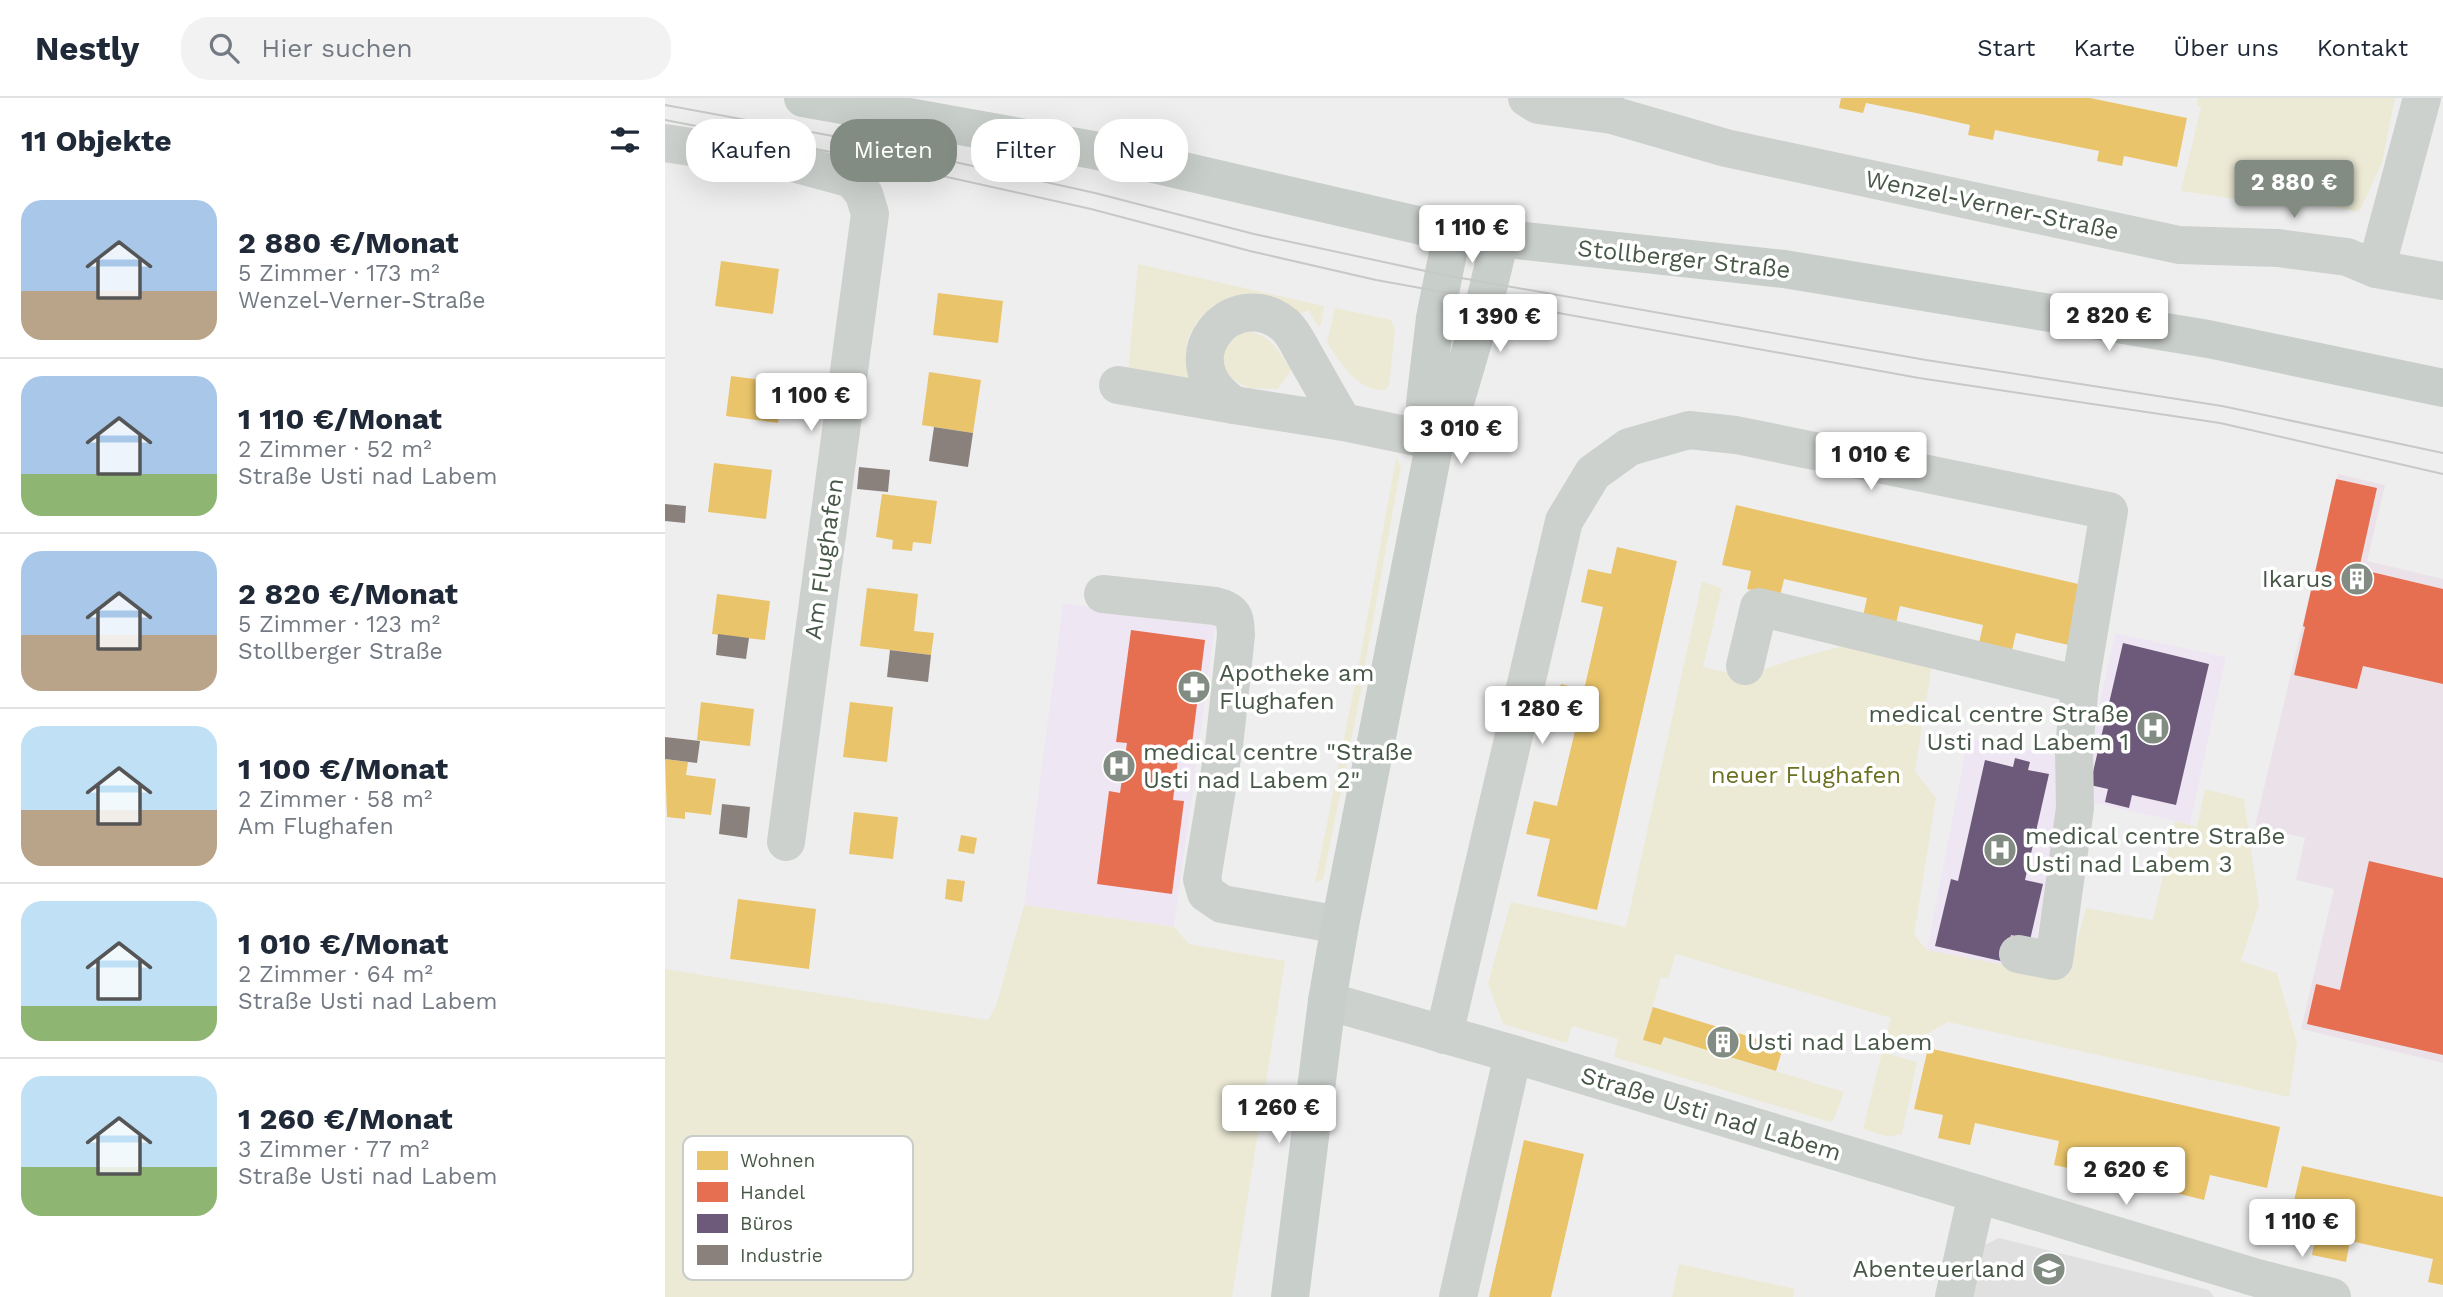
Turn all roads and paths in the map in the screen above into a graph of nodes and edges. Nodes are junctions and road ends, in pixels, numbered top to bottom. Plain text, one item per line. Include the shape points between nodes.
1 (803, 98) edge
2 (1527, 98) edge
3 (2422, 98) edge
4 (1607, 106) edge
5 (665, 143) edge
6 (1452, 233) junction
7 (1500, 239) junction
8 (2376, 269) junction
9 (2443, 281) edge
10 (1118, 386) dead end
11 (2443, 388) edge
12 (1234, 405) junction
13 (1343, 422) junction
14 (1435, 441) junction
15 (1103, 594) dead end
16 (1745, 666) dead end
17 (2080, 685) junction
18 (786, 842) dead end
19 (1340, 925) junction
20 (2018, 954) dead end
21 (1327, 1001) junction
22 (1444, 1035) junction
23 (1513, 1054) junction
24 (1977, 1194) junction
25 (1290, 1297) edge
26 (1458, 1297) edge
27 (1954, 1297) edge
28 (2332, 1297) edge

1 - 6 main road, Stollberger Straße via 1093,150
2 - 4 street, Wenzel-Verner-Straße via 1538,105
3 - 8 street
4 - 8 street, Wenzel-Verner-Straße via 1726,148 2179,245 2278,248 2347,257
5 - 18 street, Am Flughafen via 789,162 852,179 865,194 870,214
6 - 7 main road, Stollberger Straße
6 - 14 main road via 1425,403
7 - 11 main road, Stollberger Straße via 1784,269 2208,339
7 - 14 main road via 1452,413
8 - 9 street, Wenzel-Verner-Straße
10 - 12 street
12 - 13 street
12 - 13 street via 1212,385 1203,359 1207,342 1230,318 1263,314 1287,327
13 - 14 street
14 - 19 main road
15 - 19 street via 1215,606 1227,609 1235,618 1224,746 1202,879 1206,892 1222,904
16 - 17 street via 1759,607
17 - 20 street via 2075,808 2054,961
17 - 22 street via 2109,511 1750,437 1689,430 1629,447 1593,473 1564,522
19 - 21 main road
21 - 22 street, Straße Usti nad Labem
21 - 25 main road
22 - 23 street, Straße Usti nad Labem
23 - 24 street, Straße Usti nad Labem
23 - 26 street
24 - 27 street
24 - 28 street, Straße Usti nad Labem

